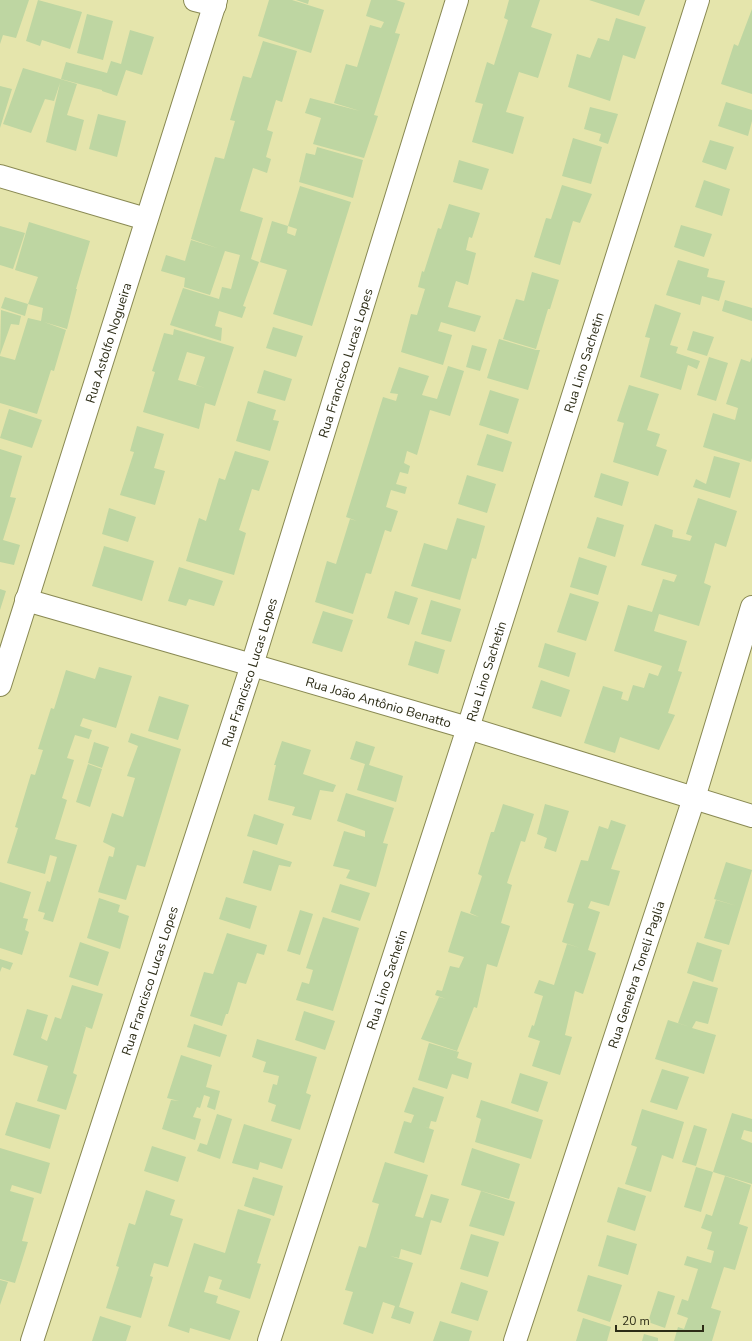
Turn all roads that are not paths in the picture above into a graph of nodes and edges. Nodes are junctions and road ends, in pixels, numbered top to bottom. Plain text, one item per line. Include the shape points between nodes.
1 (457, 0) edge
2 (698, 0) edge
3 (209, 2) edge
4 (0, 176) edge
5 (146, 219) junction
6 (26, 600) junction
7 (752, 607) edge
8 (252, 665) junction
9 (0, 685) edge
10 (468, 728) junction
11 (694, 798) junction
12 (752, 816) edge
13 (32, 1341) edge
14 (269, 1341) edge
15 (515, 1341) edge

1 - 8 street, Rua Francisco Lucas Lopes
2 - 10 street, Rua Lino Sachetin
3 - 5 street, Rua Astolfo Nogueira
4 - 5 street
5 - 6 street, Rua Astolfo Nogueira
6 - 8 street, Rua João Antônio Benatto
6 - 9 street, Rua Astolfo Nogueira
7 - 11 street, Rua Genebra Toneli Paglia
8 - 10 street, Rua João Antônio Benatto
8 - 13 street, Rua Francisco Lucas Lopes
10 - 11 street, Rua João Antônio Benatto
10 - 14 street, Rua Lino Sachetin
11 - 12 street, Rua João Antônio Benatto
11 - 15 street, Rua Genebra Toneli Paglia

